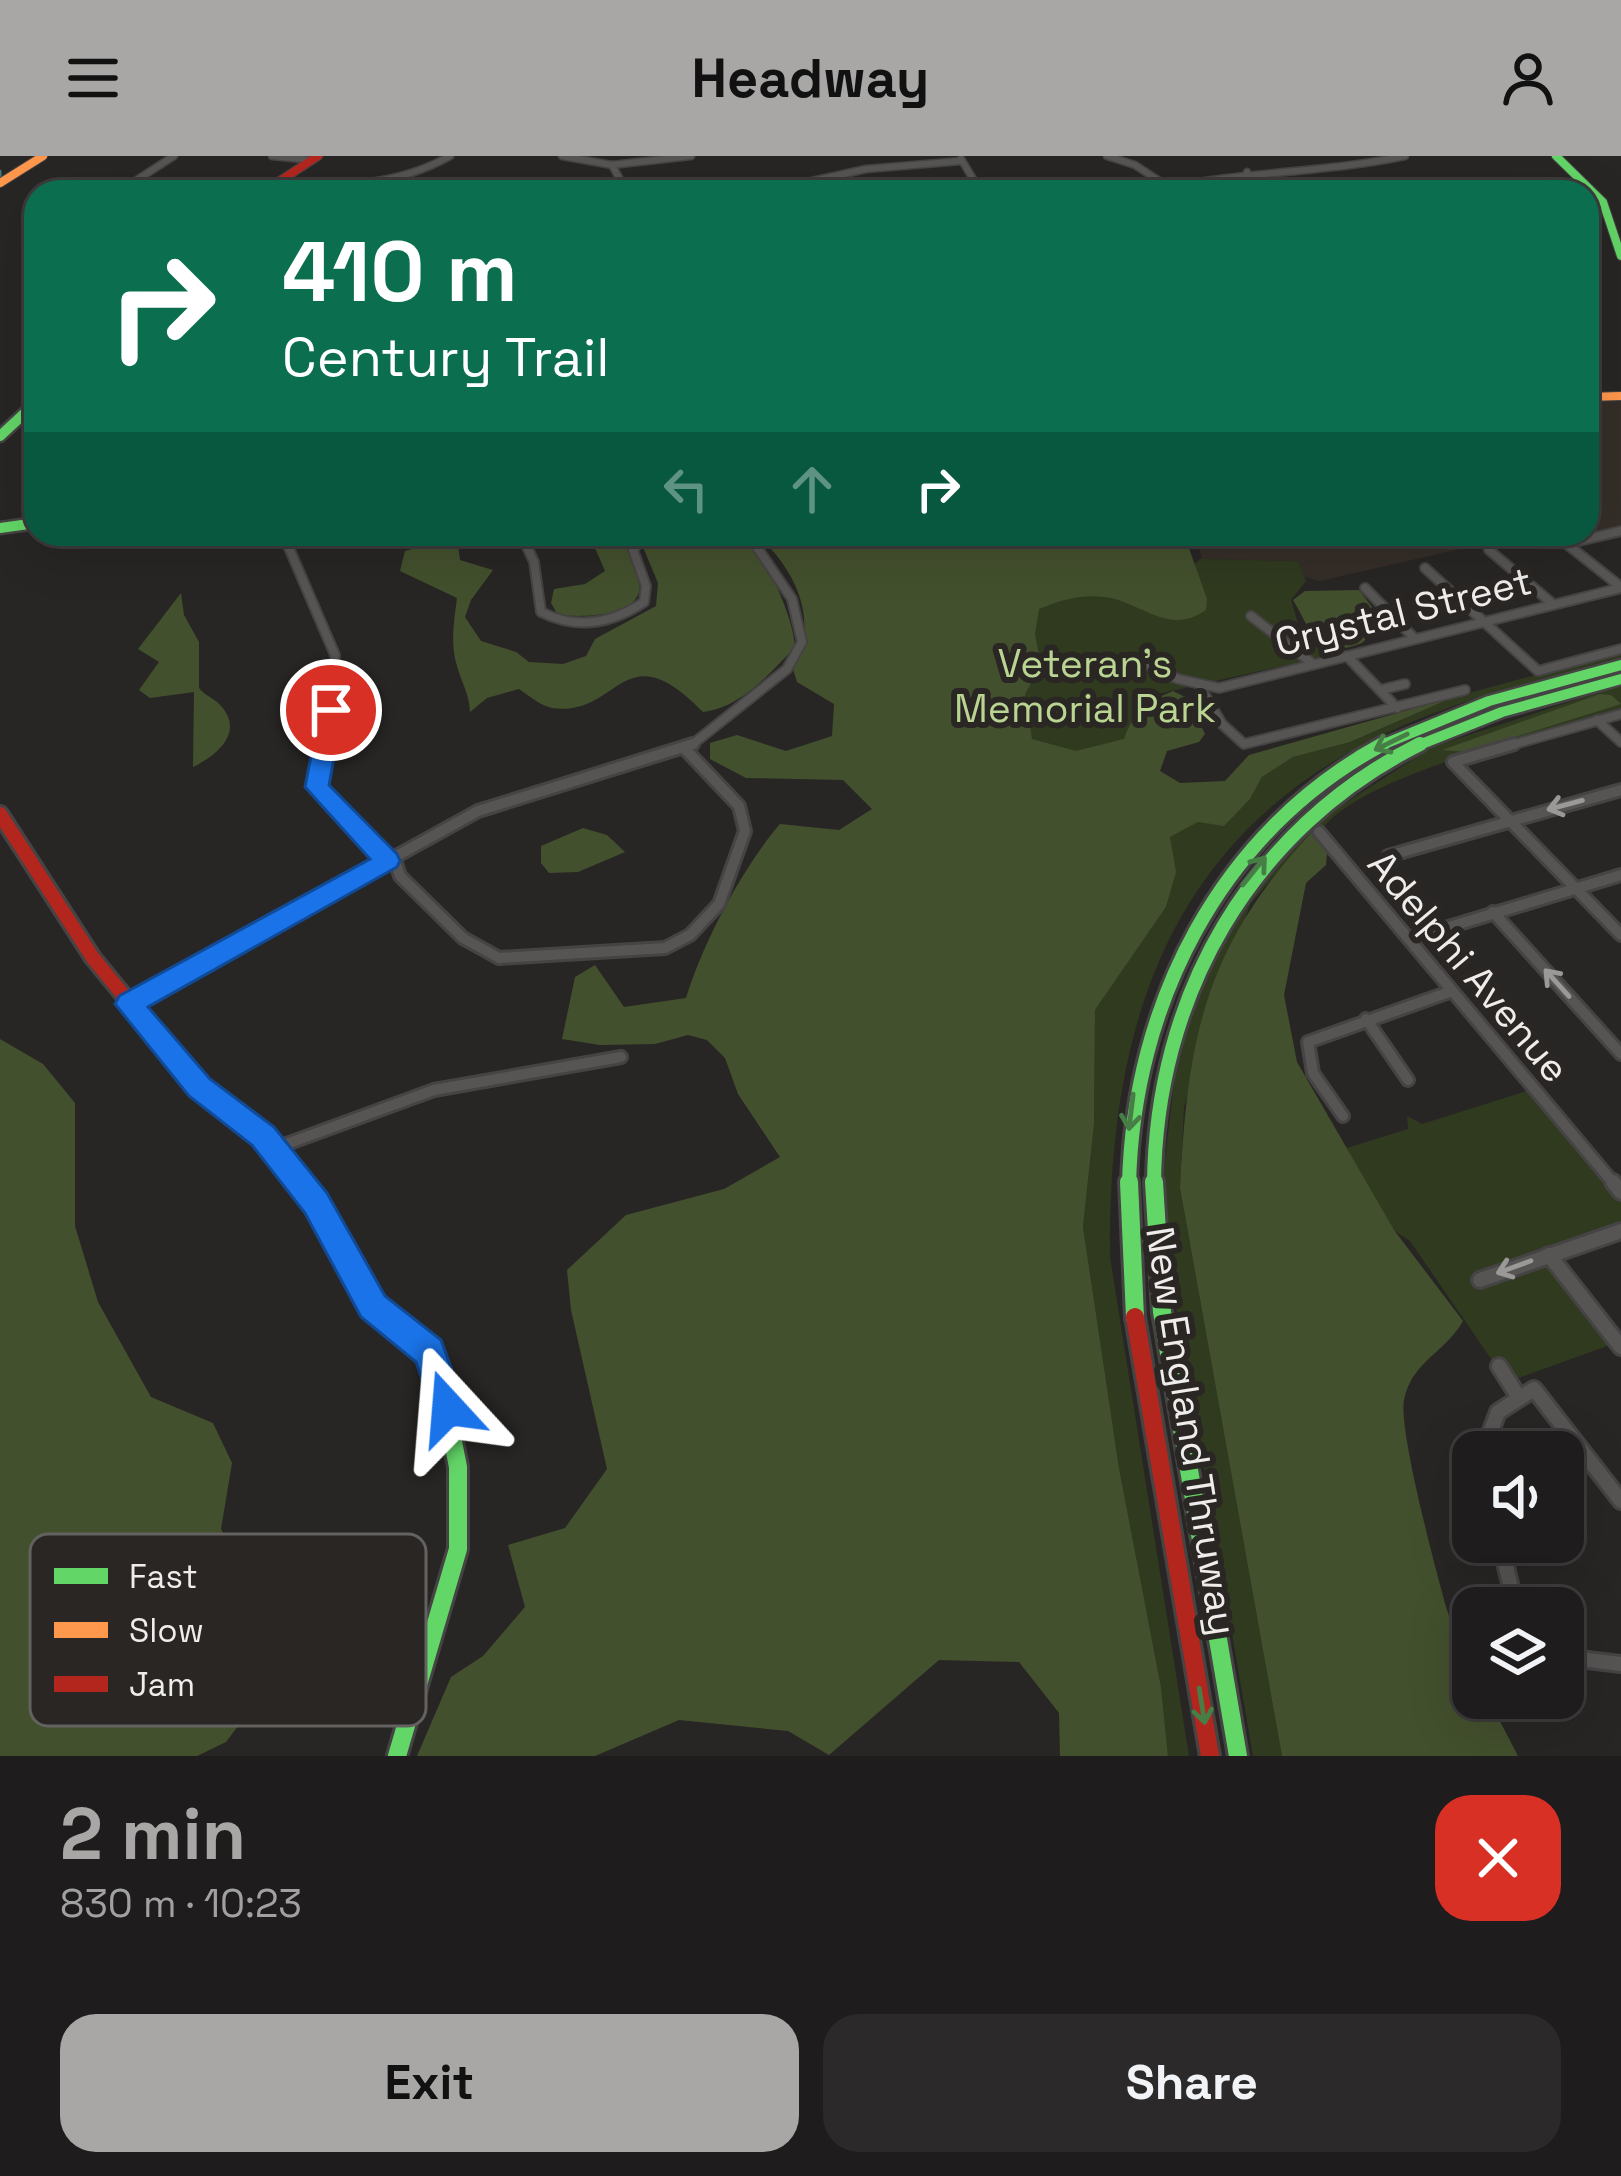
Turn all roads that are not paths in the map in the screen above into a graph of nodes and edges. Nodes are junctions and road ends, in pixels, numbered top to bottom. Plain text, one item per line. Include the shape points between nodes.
1 (43, 156) edge
2 (174, 156) edge
3 (272, 156) edge
4 (450, 156) edge
5 (562, 156) edge
6 (691, 156) edge
7 (1107, 156) edge
8 (1405, 156) edge
9 (1556, 156) edge
10 (315, 158) edge
11 (960, 158) edge
12 (1248, 161) dead end
13 (612, 165) junction
14 (8, 170) edge
15 (1250, 172) junction
16 (137, 180) edge
17 (281, 180) edge
18 (390, 180) edge
19 (621, 180) edge
20 (816, 180) edge
21 (1158, 180) edge
22 (1203, 180) edge
23 (1248, 180) edge
24 (1581, 180) edge
25 (1599, 198) edge
26 (1621, 256) edge
27 (24, 414) edge
28 (0, 436) edge
29 (286, 546) edge
30 (527, 546) edge
31 (636, 546) edge
32 (756, 546) edge
33 (1568, 546) edge
34 (1489, 550) dead end
35 (1426, 568) dead end
36 (1365, 588) dead end
37 (1621, 588) edge
38 (1553, 604) junction
39 (1251, 616) dead end
40 (1484, 621) junction
41 (1415, 638) junction
42 (1621, 649) edge
43 (1347, 656) junction
44 (1134, 659) dead end
45 (1313, 664) junction
46 (1621, 665) edge
47 (1621, 679) edge
48 (1405, 684) dead end
49 (1199, 685) junction
50 (1380, 690) junction
51 (1465, 690) dead end
52 (1397, 708) junction
53 (1621, 714) edge
54 (1594, 718) junction
55 (1621, 742) edge
56 (686, 750) junction
57 (1621, 790) edge
58 (0, 814) edge
59 (1509, 820) junction
60 (1319, 832) dead end
61 (1388, 856) dead end
62 (391, 859) junction
63 (1621, 875) edge
64 (1576, 889) junction
65 (1493, 912) junction
66 (1621, 935) edge
67 (1409, 939) junction
68 (1452, 991) junction
69 (129, 1004) junction
70 (1366, 1018) junction
71 (1621, 1054) edge
72 (621, 1057) dead end
73 (1408, 1080) dead end
74 (1343, 1116) dead end
75 (273, 1149) junction
76 (1621, 1192) edge
77 (1621, 1231) edge
78 (1549, 1255) junction
79 (1480, 1280) dead end
80 (1621, 1347) edge
81 (1499, 1366) dead end
82 (1518, 1396) junction
83 (1485, 1431) edge
84 (1621, 1501) edge
85 (426, 1658) edge
86 (1584, 1660) edge
87 (1621, 1664) edge
88 (406, 1726) edge
89 (397, 1756) edge
90 (1210, 1756) edge
91 (1238, 1756) edge

1 - 14 main road
2 - 16 street
3 - 10 street
4 - 18 street via 424,173
5 - 13 street
6 - 13 street
7 - 21 street
8 - 15 street
9 - 24 main road
10 - 17 main road
11 - 20 street
12 - 15 street
13 - 19 street
15 - 22 street
15 - 23 street
25 - 26 main road
27 - 28 main road
29 - 62 street via 327,622 336,658 317,787
30 - 31 street via 541,612 584,624 644,602
32 - 56 street via 792,599 802,642 787,669
33 - 37 street
34 - 38 street
35 - 40 street
36 - 41 street
37 - 38 street, Crystal Street
38 - 40 street, Crystal Street
39 - 45 street
40 - 41 street, Crystal Street
40 - 42 street via 1538,671
41 - 43 street, Crystal Street
43 - 45 street, Crystal Street
43 - 50 street
44 - 49 street
45 - 49 street, Crystal Street via 1219,688
46 -> 90 main road, New England Thruway via 1443,719 1323,781 1226,872 1187,930 1157,998 1128,1131 1127,1244
91 -> 47 main road, New England Thruway via 1153,1237 1156,1108 1181,1001 1237,893 1332,797 1430,741
48 - 50 street
49 - 52 street via 1244,744
50 - 52 street
51 - 52 street
53 - 54 street
54 - 55 street
54 - 59 street via 1453,762
56 - 62 street via 524,794
56 - 62 street via 739,806 745,831 719,904 677,944 499,958 463,938
57 -> 59 street
58 - 69 main road
59 - 61 street
59 - 64 street
60 - 67 street, Adelphi Avenue
62 - 69 street
63 - 64 street
64 - 65 street
64 - 66 street
65 - 67 street
71 -> 65 street
67 - 68 street, Adelphi Avenue
68 - 70 street
68 - 76 street, Adelphi Avenue
69 - 75 main road via 199,1088
70 - 73 street
70 - 74 street via 1308,1042 1319,1085
72 - 75 street via 434,1090
75 - 85 main road via 316,1203 373,1306 429,1352 448,1408 458,1549
77 - 78 street
78 -> 79 street
78 - 80 street
81 - 82 street
82 - 83 street
82 - 84 street via 1540,1391
86 - 87 street
88 - 89 main road

